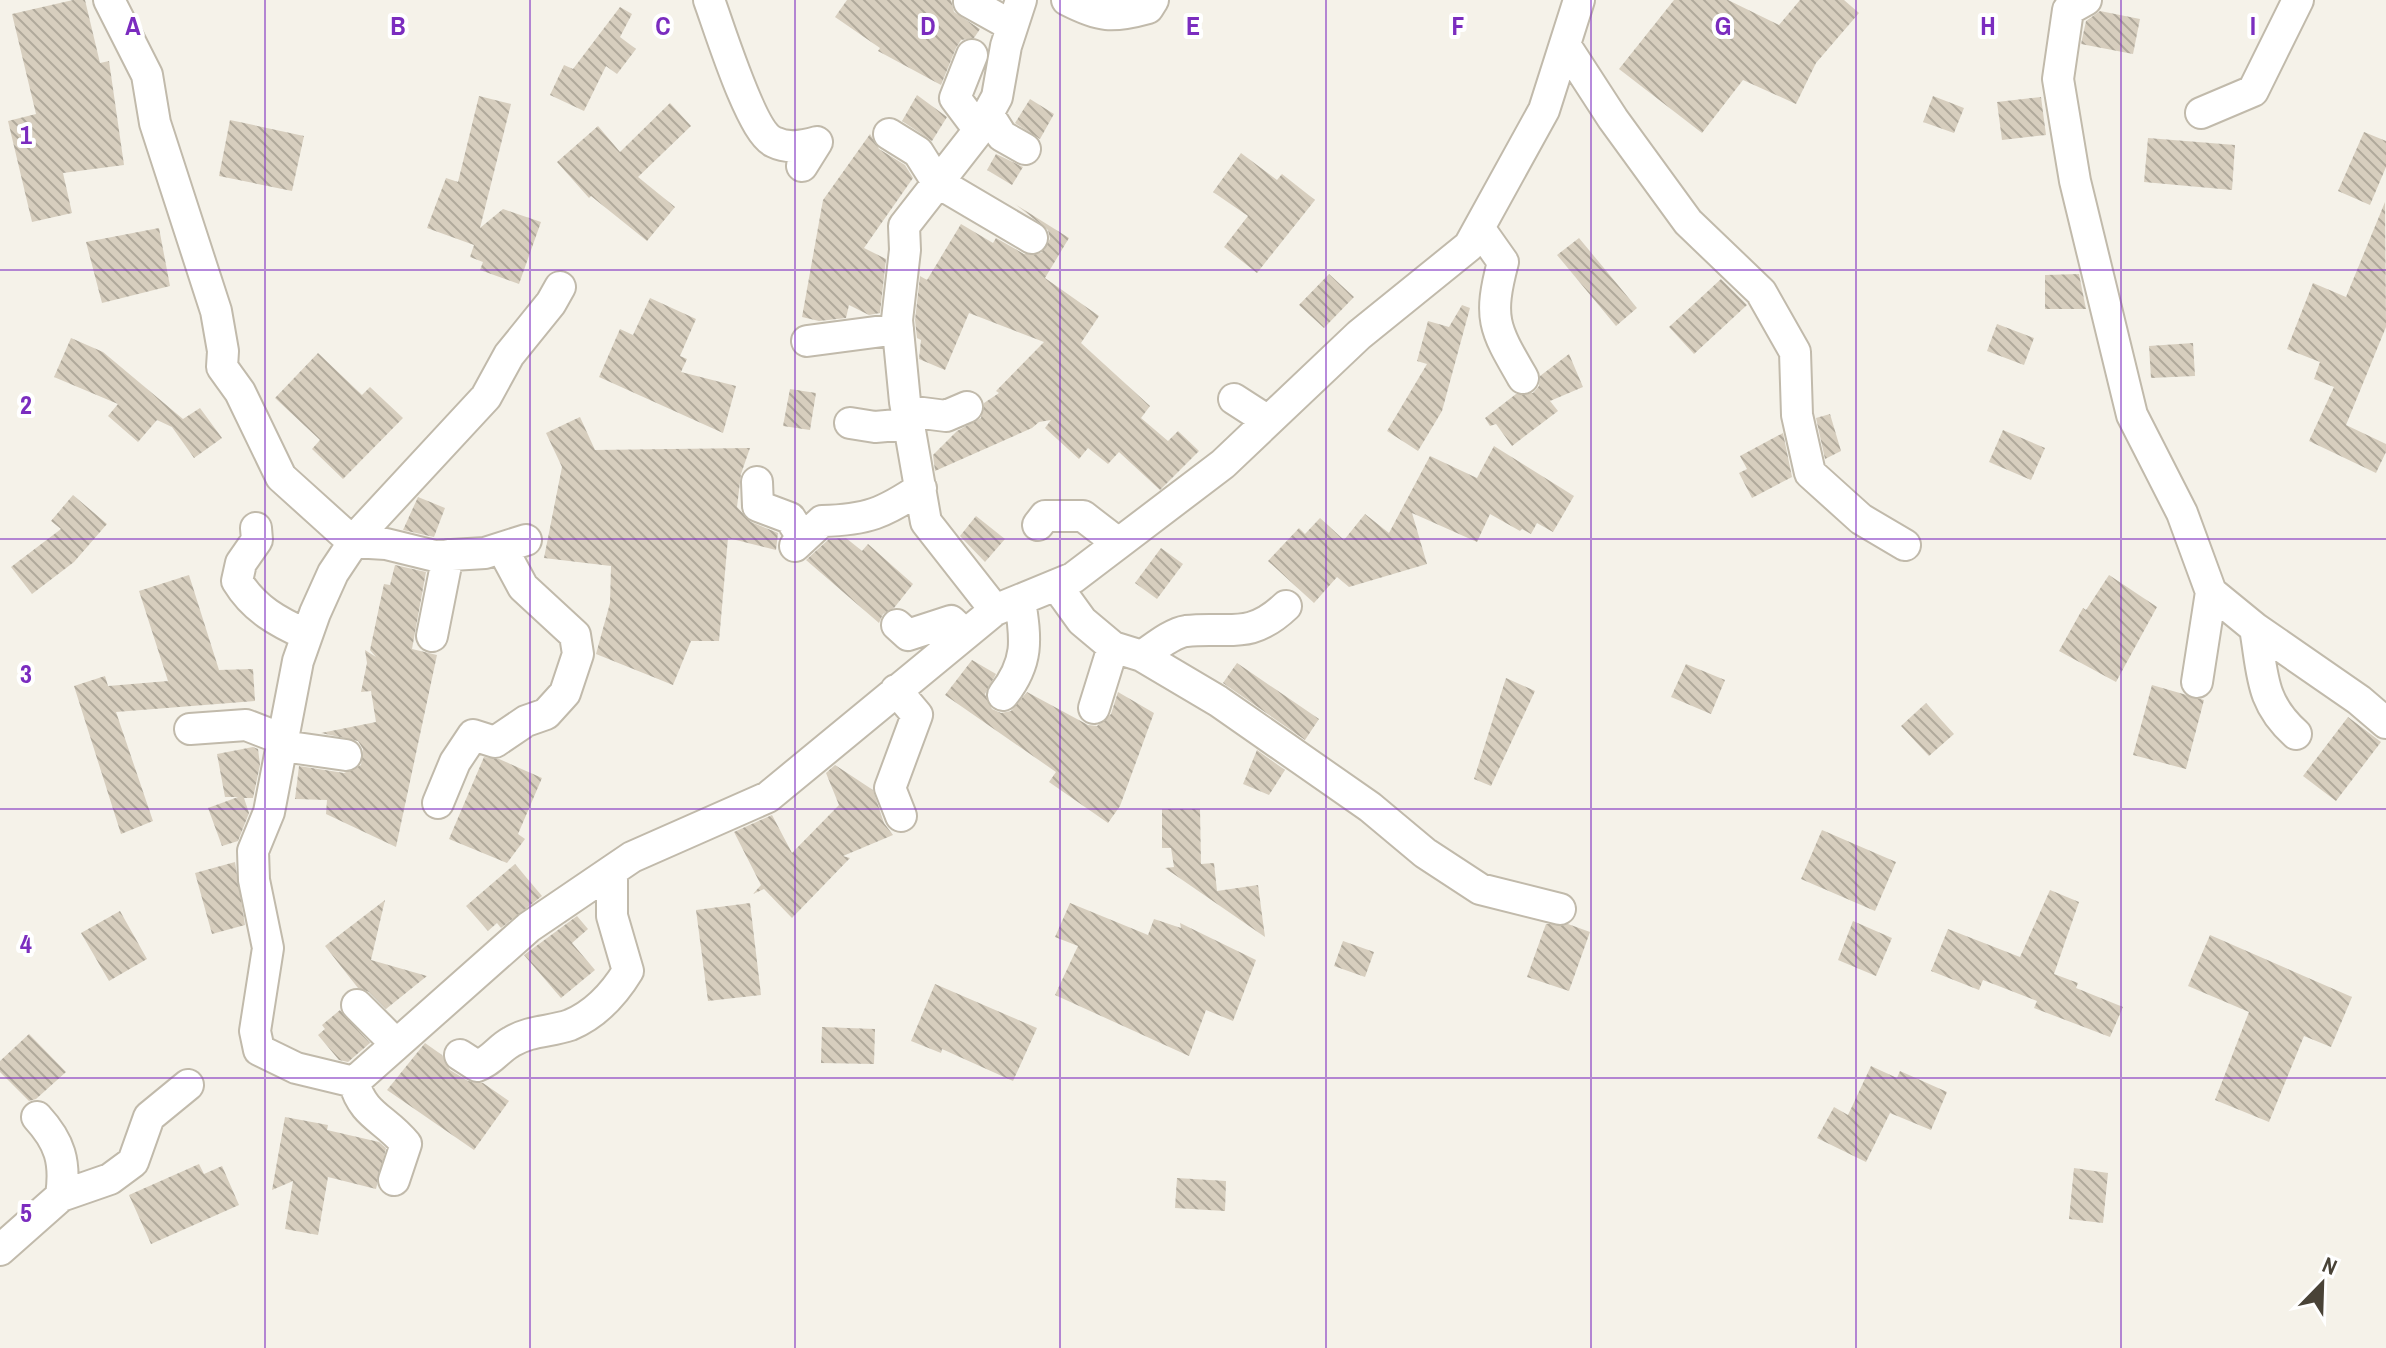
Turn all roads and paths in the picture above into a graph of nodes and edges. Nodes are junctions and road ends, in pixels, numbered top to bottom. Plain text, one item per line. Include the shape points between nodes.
1 (109, 0) edge
2 (709, 0) edge
3 (1067, 0) edge
4 (1153, 0) edge
5 (1579, 0) edge
6 (2086, 0) edge
7 (2298, 0) edge
8 (969, 2) dead end
9 (1016, 13) edge
10 (1565, 45) junction
11 (972, 55) dead end
12 (2201, 113) dead end
13 (983, 122) junction
14 (889, 134) dead end
15 (1025, 149) dead end
16 (802, 166) dead end
17 (937, 182) junction
18 (1479, 228) junction
19 (1032, 238) dead end
20 (560, 287) dead end
21 (898, 329) junction
22 (807, 341) dead end
23 (1523, 378) dead end
24 (1234, 399) dead end
25 (967, 407) dead end
26 (908, 417) junction
27 (1268, 421) junction
28 (850, 423) dead end
29 (757, 482) dead end
30 (921, 488) junction
31 (1038, 525) dead end
32 (256, 528) dead end
33 (353, 542) junction
34 (1118, 543) junction
35 (1905, 545) dead end
36 (448, 555) junction
37 (1056, 585) junction
38 (2211, 592) junction
39 (1007, 605) junction
40 (1286, 606) dead end
41 (897, 625) dead end
42 (2255, 628) junction
43 (965, 634) junction
44 (307, 635) junction
45 (432, 636) dead end
46 (1128, 652) junction
47 (2197, 682) dead end
48 (896, 690) junction
49 (1003, 695) dead end
50 (1094, 708) dead end
51 (2386, 723) edge
52 (190, 729) dead end
53 (2296, 734) dead end
54 (284, 743) junction
55 (346, 755) dead end
56 (438, 803) dead end
57 (901, 816) dead end
58 (612, 871) junction
59 (1560, 909) dead end
60 (357, 1005) dead end
61 (396, 1044) junction
62 (460, 1055) dead end
63 (354, 1082) junction
64 (188, 1085) dead end
65 (37, 1117) dead end
66 (394, 1180) dead end
67 (61, 1196) junction
68 (0, 1250) edge

1 - 33 street via 147,75 155,123 216,311 222,367 240,392 281,477
2 - 16 street via 756,123 772,142 798,147 817,142
3 - 4 street via 1114,17 1148,8
5 - 10 street
6 - 38 street via 2068,10 2058,79 2075,181 2132,415 2182,513
7 - 12 street via 2253,91
8 - 9 street
9 - 13 street via 997,97
10 - 18 street via 1544,110
10 - 35 street via 1688,222 1761,292 1782,328 1795,352 1797,415 1810,473 1861,519
11 - 13 street via 955,98
13 - 15 street
13 - 17 street
14 - 17 street via 918,152
17 - 19 street
17 - 21 street via 904,226
18 - 23 street via 1503,262 1492,304 1499,336
18 - 27 street via 1469,246 1359,335
20 - 33 street via 509,355 486,397
21 - 22 street
21 - 26 street
24 - 27 street
25 - 26 street via 946,416
26 - 28 street via 875,427
26 - 30 street
27 - 34 street via 1223,464
29 - 30 street via 758,506 790,518 799,542 822,521 856,521 884,513
30 - 39 street via 926,522
31 - 34 street via 1045,516 1083,516
32 - 44 street via 257,540 241,563 237,581 249,601
33 - 36 street
33 - 44 street via 333,573
34 - 37 street
36 - 45 street
36 - 56 street via 485,553 514,544 523,587 575,635 578,654 565,693 546,714 495,742 473,735
37 - 39 street
37 - 46 street via 1082,621
38 - 42 street
38 - 47 street
39 - 43 street
39 - 49 street via 1027,642 1017,677
40 - 46 street via 1268,623 1226,633 1183,631
41 - 43 street via 908,635 951,621
42 - 51 street
42 - 53 street via 2274,715
43 - 48 street
44 - 54 street
46 - 50 street
46 - 59 street via 1218,701 1480,889
48 - 57 street via 917,715 890,788
48 - 58 street via 768,797 632,857
52 - 54 street via 246,725
54 - 55 street
54 - 63 street via 269,812 253,851 268,948 255,1031 259,1050 296,1068
58 - 61 street via 529,927
58 - 62 street via 612,916 628,971 614,994 569,1026 536,1029 488,1062 477,1066
60 - 61 street
61 - 63 street
63 - 66 street via 359,1104 406,1144
64 - 67 street via 149,1117 133,1162 110,1179
65 - 67 street via 57,1139 65,1171
67 - 68 street

